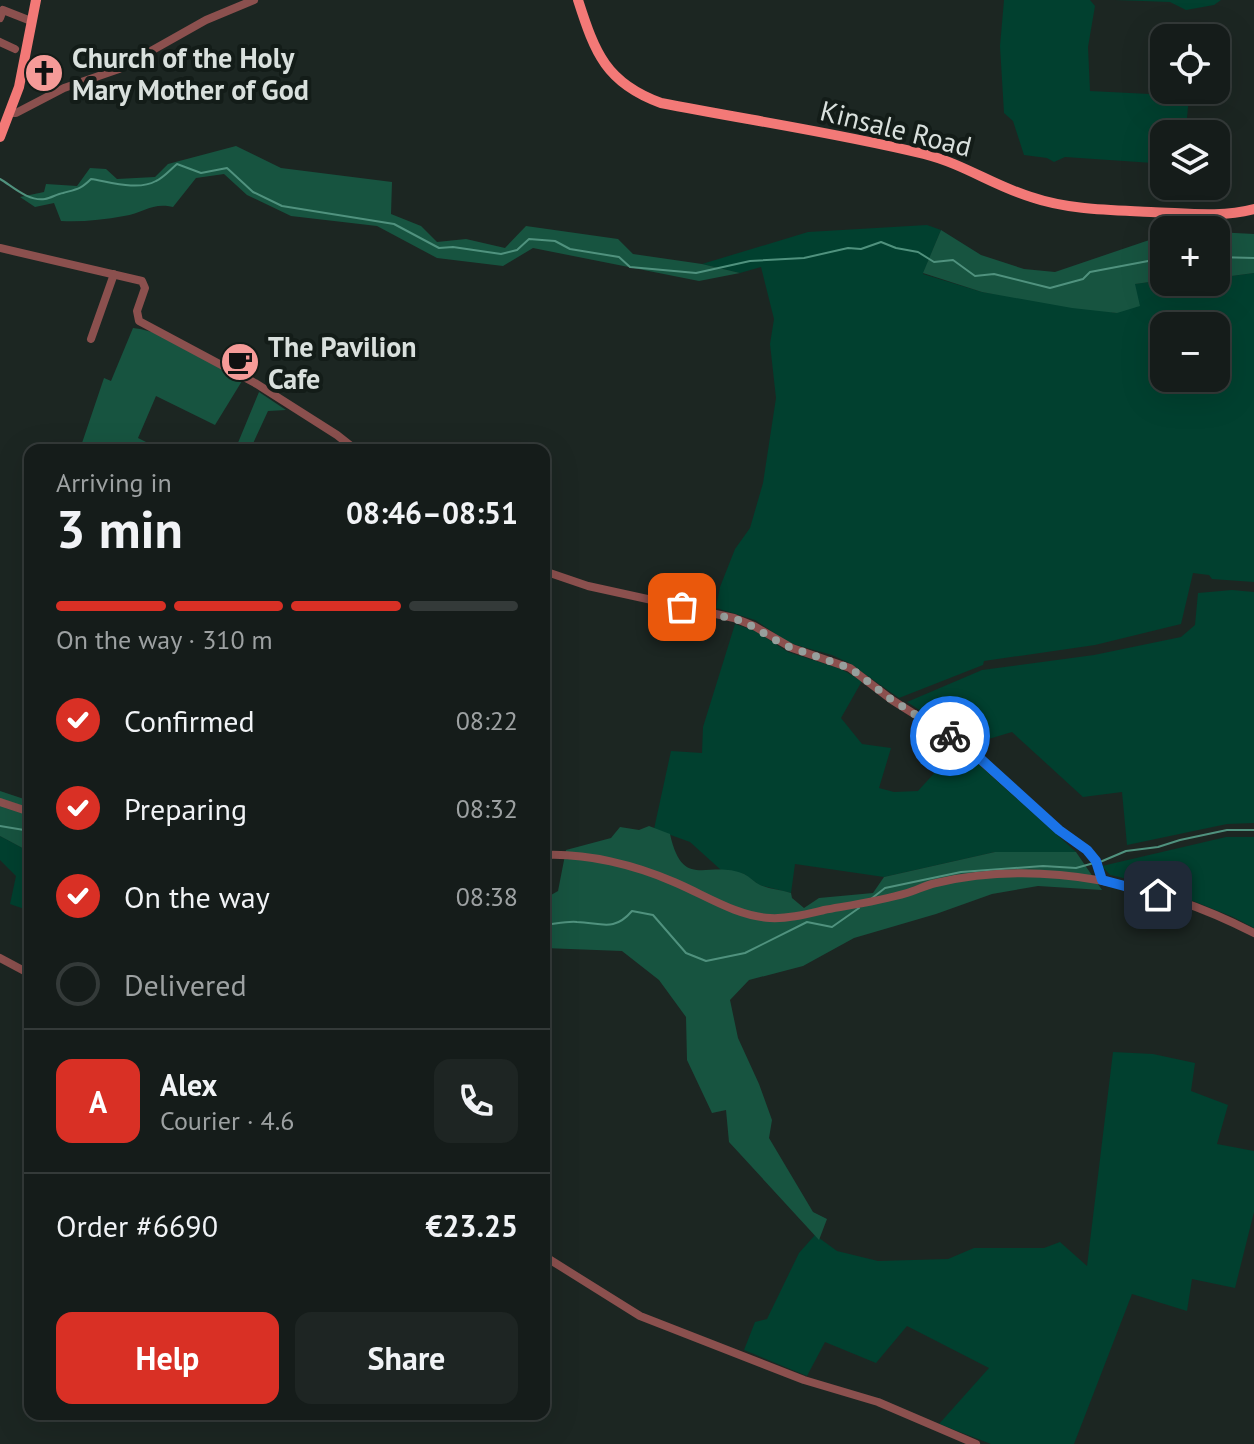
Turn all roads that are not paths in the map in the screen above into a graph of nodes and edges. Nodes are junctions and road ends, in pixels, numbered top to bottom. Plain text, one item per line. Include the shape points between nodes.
1 (36, 0) edge
2 (254, 0) edge
3 (578, 0) edge
4 (0, 18) edge
5 (31, 21) junction
6 (0, 42) edge
7 (13, 45) dead end
8 (11, 113) junction
9 (0, 137) edge
10 (1254, 209) edge
11 (0, 248) edge
12 (114, 274) junction
13 (91, 339) dead end
14 (348, 444) edge
15 (550, 573) edge
16 (0, 802) edge
17 (24, 810) edge
18 (550, 856) edge
19 (1102, 880) junction
20 (1254, 933) edge
21 (0, 958) edge
22 (24, 971) edge
23 (550, 1260) edge
24 (976, 1444) edge

1 - 5 main road
2 - 8 street via 206,20 119,69
3 - 10 main road, Kinsale Road via 607,68 633,91 661,103 921,153 1031,198 1063,204 1202,215
4 - 5 street via 3,10
5 - 8 main road
6 - 7 street
8 - 9 main road
11 - 12 street
12 - 13 street
12 - 14 street via 144,284 139,321 255,383
15 - 19 street via 734,618 792,648 850,668 973,752 1080,844 1097,863
16 - 17 street
18 - 19 street via 648,872 757,917 797,916 966,878 1039,875
19 - 20 street via 1176,901
21 - 22 street
23 - 24 street via 640,1316 804,1380 878,1402

